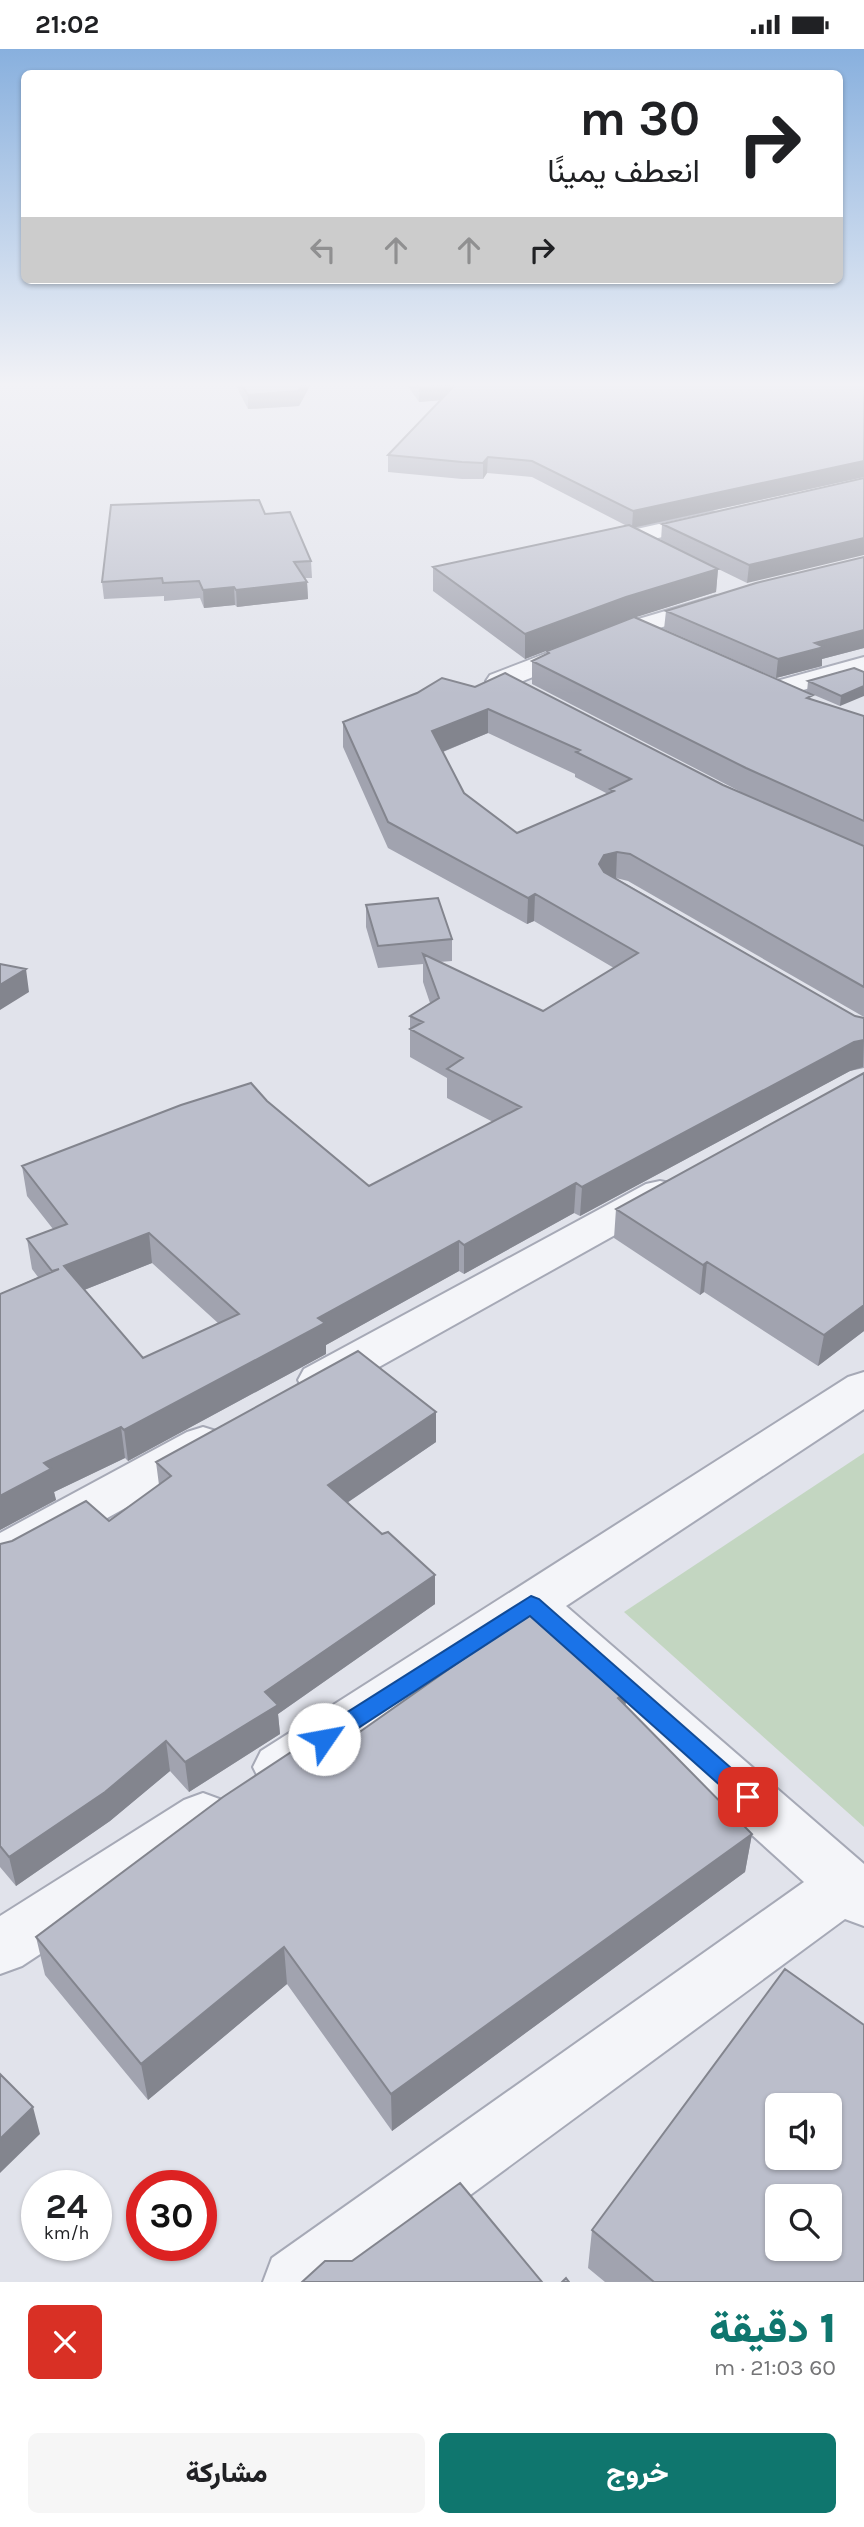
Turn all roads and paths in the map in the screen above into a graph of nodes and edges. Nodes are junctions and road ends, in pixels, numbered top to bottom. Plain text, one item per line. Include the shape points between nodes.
1 (734, 514) edge
2 (631, 538) junction
3 (579, 548) edge
4 (665, 555) edge
5 (733, 589) edge
6 (634, 628) junction
7 (671, 645) edge
8 (864, 665) edge
9 (746, 679) edge
10 (771, 691) junction
11 (536, 700) edge
12 (806, 706) edge
13 (693, 1175) edge
14 (864, 1388) edge
15 (290, 1396) edge
16 (242, 1423) edge
17 (0, 1555) edge
18 (531, 1605) junction
19 (855, 1892) edge
20 (1, 1947) edge
21 (296, 2282) edge

1 - 2 street
2 - 3 street
2 - 4 street
5 - 6 street
6 - 7 street
6 - 11 street via 499,681
8 - 10 street
9 - 10 street
10 - 12 street
13 - 15 street
14 - 18 street
16 - 17 street
18 - 19 street
18 - 20 street
19 - 21 street

